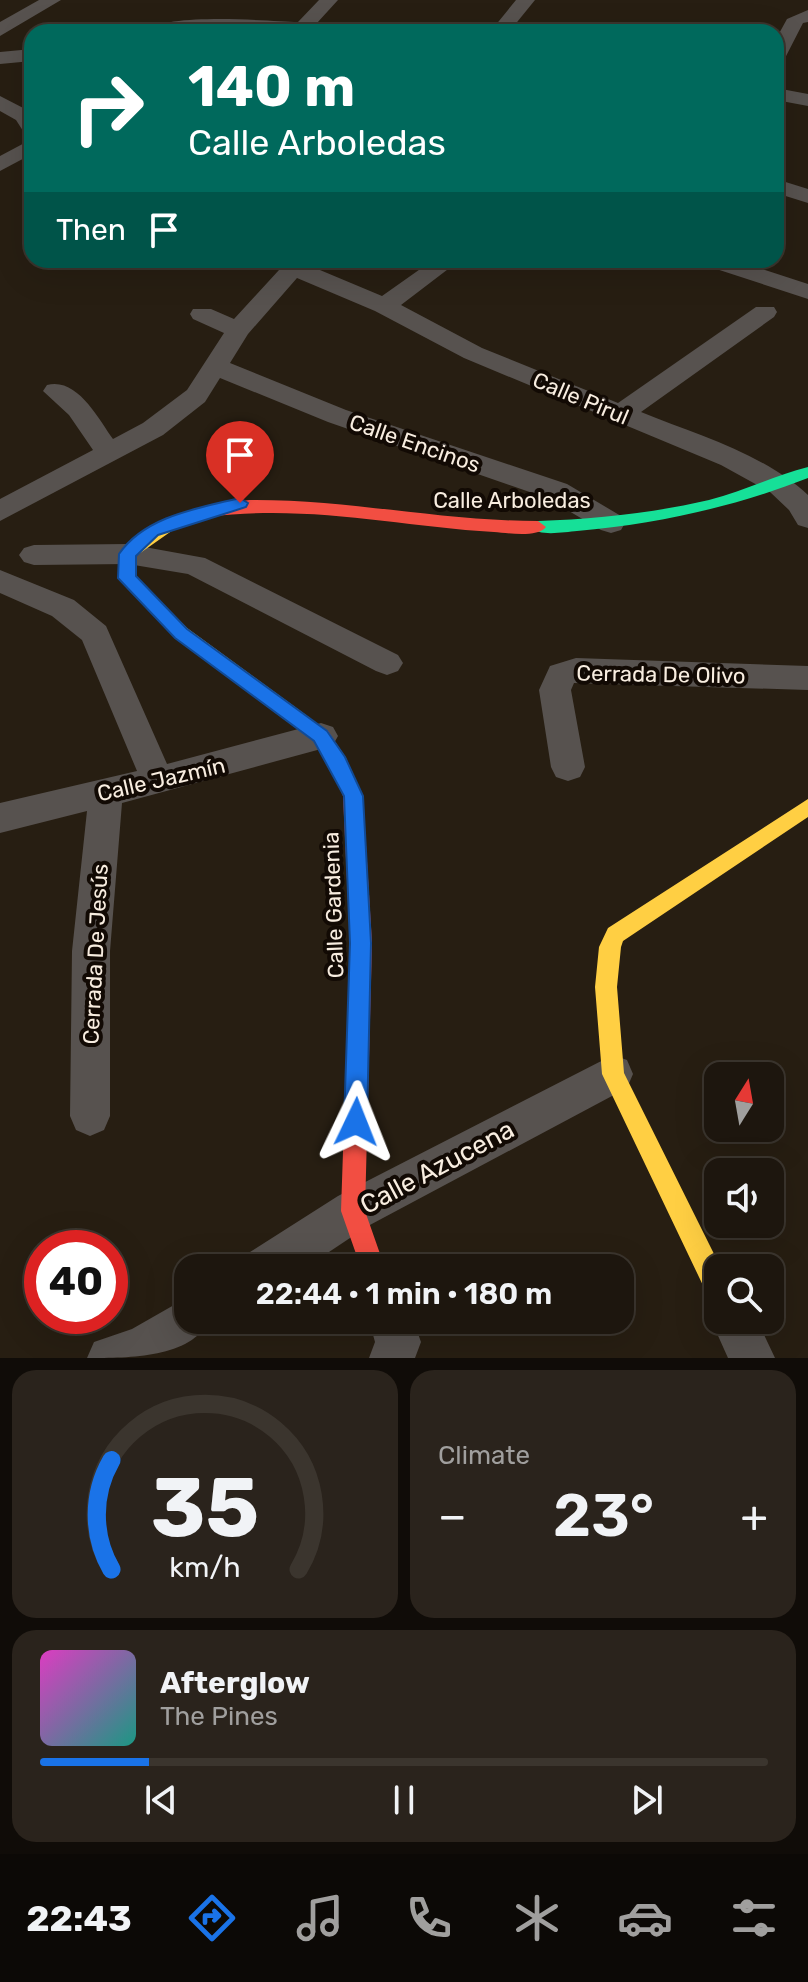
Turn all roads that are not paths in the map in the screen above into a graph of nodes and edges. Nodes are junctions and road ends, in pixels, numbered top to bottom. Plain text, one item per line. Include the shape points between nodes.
1 (52, 0) edge
2 (329, 0) edge
3 (526, 0) edge
4 (808, 16) edge
5 (306, 24) edge
6 (506, 24) edge
7 (0, 30) edge
8 (784, 42) edge
9 (24, 56) edge
10 (0, 58) edge
11 (784, 99) edge
12 (0, 102) edge
13 (805, 111) edge
14 (24, 116) edge
15 (24, 150) edge
16 (0, 165) edge
17 (784, 188) edge
18 (808, 196) edge
19 (286, 268) edge
20 (304, 268) edge
21 (437, 268) edge
22 (736, 268) edge
23 (808, 292) edge
24 (384, 306) junction
25 (765, 312) dead end
26 (202, 314) dead end
27 (238, 330) junction
28 (216, 367) junction
29 (56, 391) dead end
30 (620, 414) junction
31 (109, 453) junction
32 (808, 472) edge
33 (780, 485) junction
34 (0, 511) edge
35 (808, 518) edge
36 (611, 523) junction
37 (128, 554) junction
38 (34, 555) dead end
39 (0, 581) edge
40 (387, 663) dead end
41 (808, 678) edge
42 (321, 736) junction
43 (568, 767) dead end
44 (157, 779) junction
45 (106, 792) junction
46 (808, 807) edge
47 (0, 818) edge
48 (613, 1074) junction
49 (90, 1116) dead end
50 (353, 1211) junction
51 (287, 1254) edge
52 (368, 1254) edge
53 (704, 1260) edge
54 (174, 1328) edge
55 (395, 1334) edge
56 (740, 1334) edge
57 (110, 1358) edge
58 (392, 1358) edge
59 (752, 1358) edge

1 - 7 street
2 - 5 street
3 - 6 street
4 - 8 street via 796,19
9 - 10 street
11 - 13 street
12 - 14 street
15 - 16 street
17 - 18 street
19 - 27 street
20 - 24 street, Calle Pirul
21 - 24 street
22 - 23 street
24 - 30 street, Calle Pirul via 473,353
25 - 30 street
26 - 27 street
27 - 28 street
28 - 31 street via 196,396
28 - 36 street, Calle Encinos via 337,416 557,491
29 - 31 street via 78,409
30 - 33 street, Calle Pirul
31 - 34 street
32 - 33 street, Calle Arboledas
33 - 35 street
33 - 36 street, Calle Arboledas via 679,514
36 - 37 street, Calle Arboledas via 555,528 436,526 320,506 240,503 152,531
37 - 38 street
37 - 40 street via 195,565
37 - 42 street, Calle Gardenia via 127,578 171,624
39 - 44 street via 61,604 95,634
41 - 43 street, Cerrada De Olivo via 576,670 561,675 555,690
42 - 44 street, Calle Jazmín
42 - 50 street, Calle Gardenia via 353,796 361,943
44 - 45 street, Calle Jazmín
45 - 47 street, Calle Jazmín
45 - 49 street, Cerrada De Jesús via 91,951
46 - 48 street via 615,935 606,987
48 - 50 street, Calle Azucena
48 - 53 street
50 - 51 street, Calle Azucena
50 - 52 street
54 - 57 street via 142,1349
55 - 58 street
56 - 59 street

